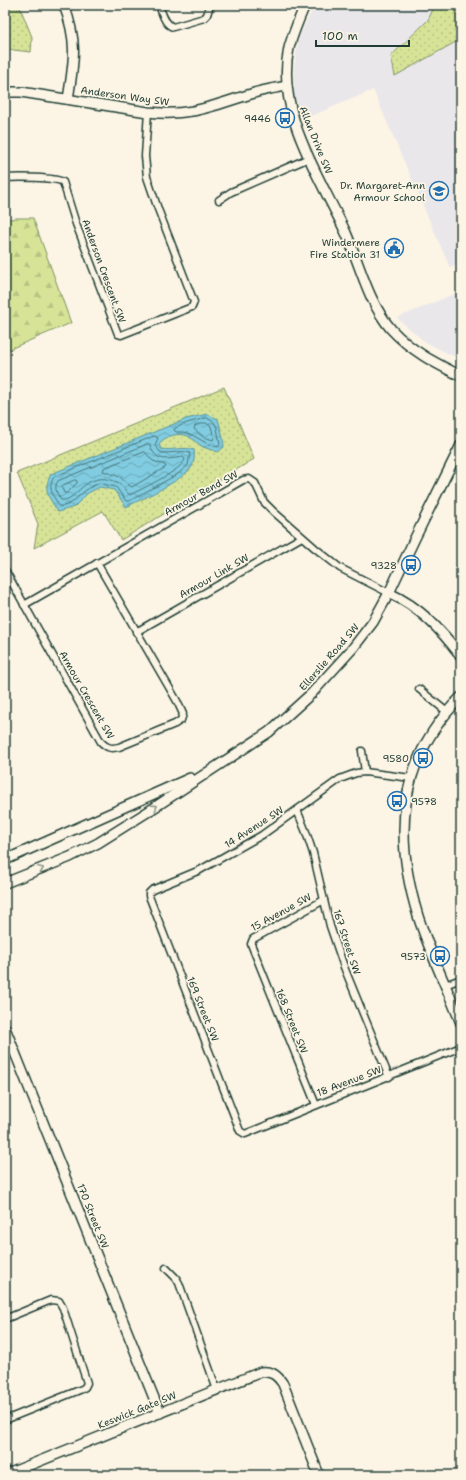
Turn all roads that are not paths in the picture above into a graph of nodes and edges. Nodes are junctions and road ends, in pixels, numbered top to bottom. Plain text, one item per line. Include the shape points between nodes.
1 (64, 5) edge
2 (159, 5) edge
3 (210, 5) edge
4 (305, 5) edge
5 (287, 86) junction
6 (5, 92) edge
7 (68, 99) junction
8 (148, 112) junction
9 (309, 158) junction
10 (5, 178) edge
11 (219, 200) dead end
12 (461, 376) edge
13 (461, 445) edge
14 (302, 537) junction
15 (97, 563) junction
16 (5, 570) edge
17 (389, 593) junction
18 (24, 605) junction
19 (136, 632) junction
20 (461, 656) edge
21 (419, 689) dead end
22 (461, 698) edge
23 (447, 712) junction
24 (362, 751) dead end
25 (218, 766) junction
26 (364, 772) junction
27 (410, 778) junction
28 (297, 810) junction
29 (77, 829) junction
30 (5, 860) edge
31 (5, 865) edge
32 (5, 883) edge
33 (149, 893) joint
34 (324, 900) junction
35 (250, 944) joint
36 (461, 979) edge
37 (445, 984) junction
38 (461, 1024) edge
39 (5, 1028) edge
40 (461, 1047) edge
41 (388, 1077) junction
42 (316, 1105) junction
43 (243, 1132) joint
44 (166, 1268) dead end
45 (5, 1319) edge
46 (218, 1390) junction
47 (160, 1413) junction
48 (5, 1420) edge
49 (5, 1475) edge
50 (319, 1475) edge

1 - 7 main road via 74,45 74,64
2 - 3 street via 166,22 173,27 204,18
4 - 5 main road, Allan Drive SW via 289,48
5 - 8 main road, Anderson Way SW via 252,93 214,107 191,112
5 - 9 main road, Allan Drive SW via 292,113
6 - 7 main road, Anderson Way SW
7 - 8 main road, Anderson Way SW
8 - 10 street, Anderson Crescent SW via 145,156 147,177 194,302 192,307 118,334 76,224 63,182
9 - 11 street via 231,192
9 - 12 main road, Allan Drive SW via 381,315 418,353
13 - 17 main road, Ellerslie Road SW
14 - 15 street, Armour Bend SW via 264,502 255,483 249,479 243,480
14 - 17 street, Armour Bend SW via 340,568
14 - 19 street, Armour Link SW
15 - 18 street, Armour Bend SW
15 - 19 street, Armour Crescent SW
16 - 18 street, Armour Crescent SW
17 - 20 main road via 422,613 440,629
17 - 25 main road, Ellerslie Road SW via 373,622 353,648 312,693 269,732
18 - 19 street, Armour Crescent SW via 100,742 107,748 119,747 175,724 181,720 183,714
21 - 23 street
22 - 23 main road
23 - 27 main road via 423,747
24 - 26 street
25 - 29 main road, Ellerslie Road SW
32 -> 25 main road, Ellerslie Road SW via 98,843
26 - 27 street, 14 Avenue SW
26 - 28 street, 14 Avenue SW via 340,779
27 - 37 main road via 404,820 407,862 419,917
28 - 33 street, 14 Avenue SW via 226,856
28 - 34 street, 167 Street SW via 313,853
29 - 30 main road, Ellerslie Road SW
29 - 31 main road via 61,841
33 - 43 street, 169 Street SW via 161,929
34 - 35 street, 15 Avenue SW via 253,939
34 - 41 street, 167 Street SW via 344,967
35 - 42 street, 168 Street SW
36 - 37 street
37 - 38 main road
39 - 47 main road, 170 Street SW
40 - 41 street, 18 Avenue SW
41 - 42 street, 18 Avenue SW
42 - 43 street, 18 Avenue SW
44 - 46 street via 179,1283
45 - 48 street via 52,1300 59,1301 88,1383 82,1389
46 - 47 main road, Keswick Gate SW
46 - 50 main road, Keswick Gate SW via 261,1372 267,1371 277,1375 283,1384
47 - 49 main road, Keswick Gate SW

